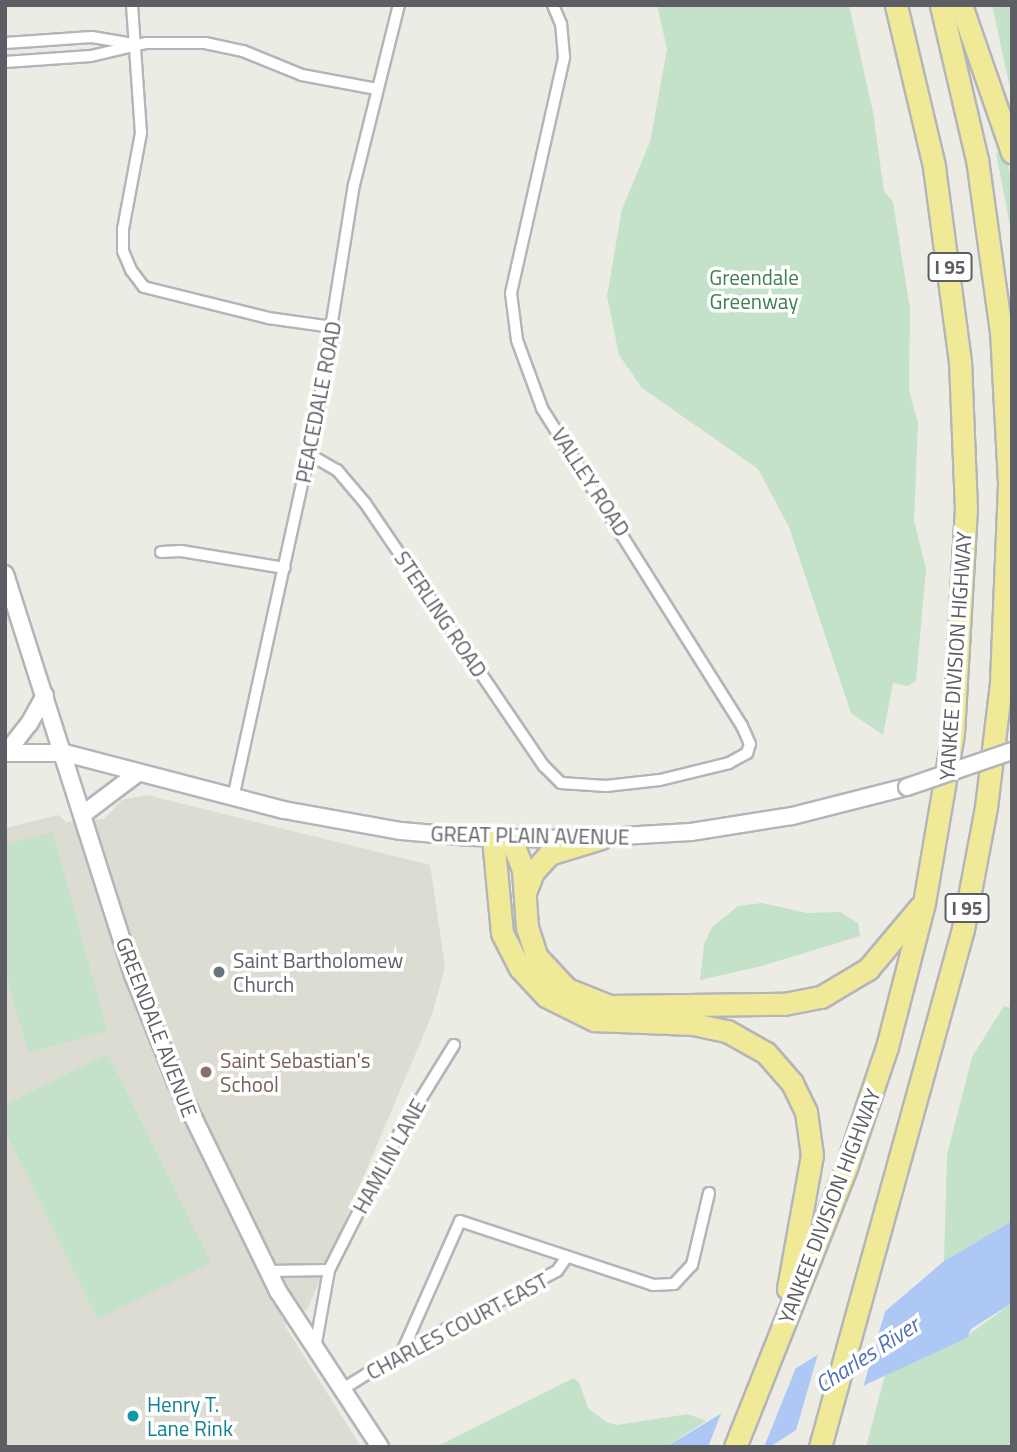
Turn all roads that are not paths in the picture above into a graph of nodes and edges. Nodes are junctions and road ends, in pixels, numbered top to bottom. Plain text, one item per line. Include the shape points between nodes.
1 (132, 5) edge
2 (399, 5) edge
3 (553, 5) edge
4 (896, 5) edge
5 (942, 5) edge
6 (961, 5) edge
7 (5, 43) edge
8 (134, 44) junction
9 (5, 62) edge
10 (377, 89) junction
11 (1012, 152) edge
12 (332, 327) junction
13 (307, 453) junction
14 (1010, 531) edge
15 (162, 552) dead end
16 (285, 568) junction
17 (5, 574) edge
18 (45, 695) junction
19 (1012, 751) edge
20 (5, 753) edge
21 (65, 753) junction
22 (138, 773) junction
23 (565, 784) joint
24 (233, 798) junction
25 (82, 815) junction
26 (601, 838) junction
27 (499, 839) junction
28 (924, 903) junction
29 (525, 906) junction
30 (454, 1045) dead end
31 (709, 1193) dead end
32 (566, 1258) junction
33 (329, 1270) junction
34 (267, 1271) junction
35 (782, 1329) junction
36 (315, 1348) junction
37 (402, 1352) junction
38 (341, 1390) junction
39 (380, 1447) edge
40 (735, 1447) edge
41 (820, 1447) edge

1 - 8 street
2 - 10 street, PEACEDALE ROAD
3 - 23 street, VALLEY ROAD via 561,24 564,57 511,293 517,340 542,408 624,533 750,744 747,753 729,763 660,780 606,786
4 - 28 highway, YANKEE DIVISION HIGHWAY / I 95 via 925,118 947,239 965,449 958,683
5 - 14 highway, YANKEE DIVISION HIGHWAY / I 95 via 972,134 993,259 1007,407
6 - 11 highway
7 - 8 street via 92,37
8 - 9 street via 102,55
8 - 10 street via 218,45 302,75
8 - 12 street via 141,144 123,229 123,251 131,270 144,287 268,318
10 - 12 street, PEACEDALE ROAD via 354,185
12 - 13 street, PEACEDALE ROAD
13 - 16 street, PEACEDALE ROAD
13 - 23 street, STERLING ROAD via 337,470 365,503 544,766
14 - 41 highway, YANKEE DIVISION HIGHWAY / I 95 via 999,709 975,868 951,979
15 - 16 street
16 - 24 street, PEACEDALE ROAD
17 - 18 main road, GREENDALE AVENUE
18 - 20 main road
18 - 21 main road, GREENDALE AVENUE
19 - 26 main road, GREAT PLAIN AVENUE, bridge via 907,787 741,825
20 - 21 main road, GREAT PLAIN AVENUE
21 - 22 main road, GREAT PLAIN AVENUE
21 - 25 main road, GREENDALE AVENUE
22 - 24 main road, GREAT PLAIN AVENUE
22 - 25 main road
24 - 27 main road, GREAT PLAIN AVENUE via 376,828
25 - 34 main road, GREENDALE AVENUE via 156,1033 201,1139
26 - 27 main road, GREAT PLAIN AVENUE
26 - 29 highway via 549,854 530,878
27 - 29 highway via 515,849 523,870
27 - 35 highway via 502,933 520,968 546,996 594,1020 693,1024 727,1031 766,1053 792,1083 809,1122 812,1168
28 - 29 highway via 868,969 821,997 784,1004 627,1007 582,999 554,979 533,949
28 - 35 highway, YANKEE DIVISION HIGHWAY / I 95 via 872,1094
30 - 33 street, HAMLIN LANE via 391,1147
31 - 32 street, CHARLES COURT EAST via 692,1265 674,1284 653,1285
32 - 37 street, CHARLES COURT EAST via 557,1272
32 - 37 street via 460,1221
33 - 34 street
33 - 36 street, HAMLIN LANE
34 - 36 main road, GREENDALE AVENUE
35 - 40 highway, YANKEE DIVISION HIGHWAY / I 95
36 - 38 main road, GREENDALE AVENUE
37 - 38 street, CHARLES COURT EAST
38 - 39 main road, GREENDALE AVENUE

